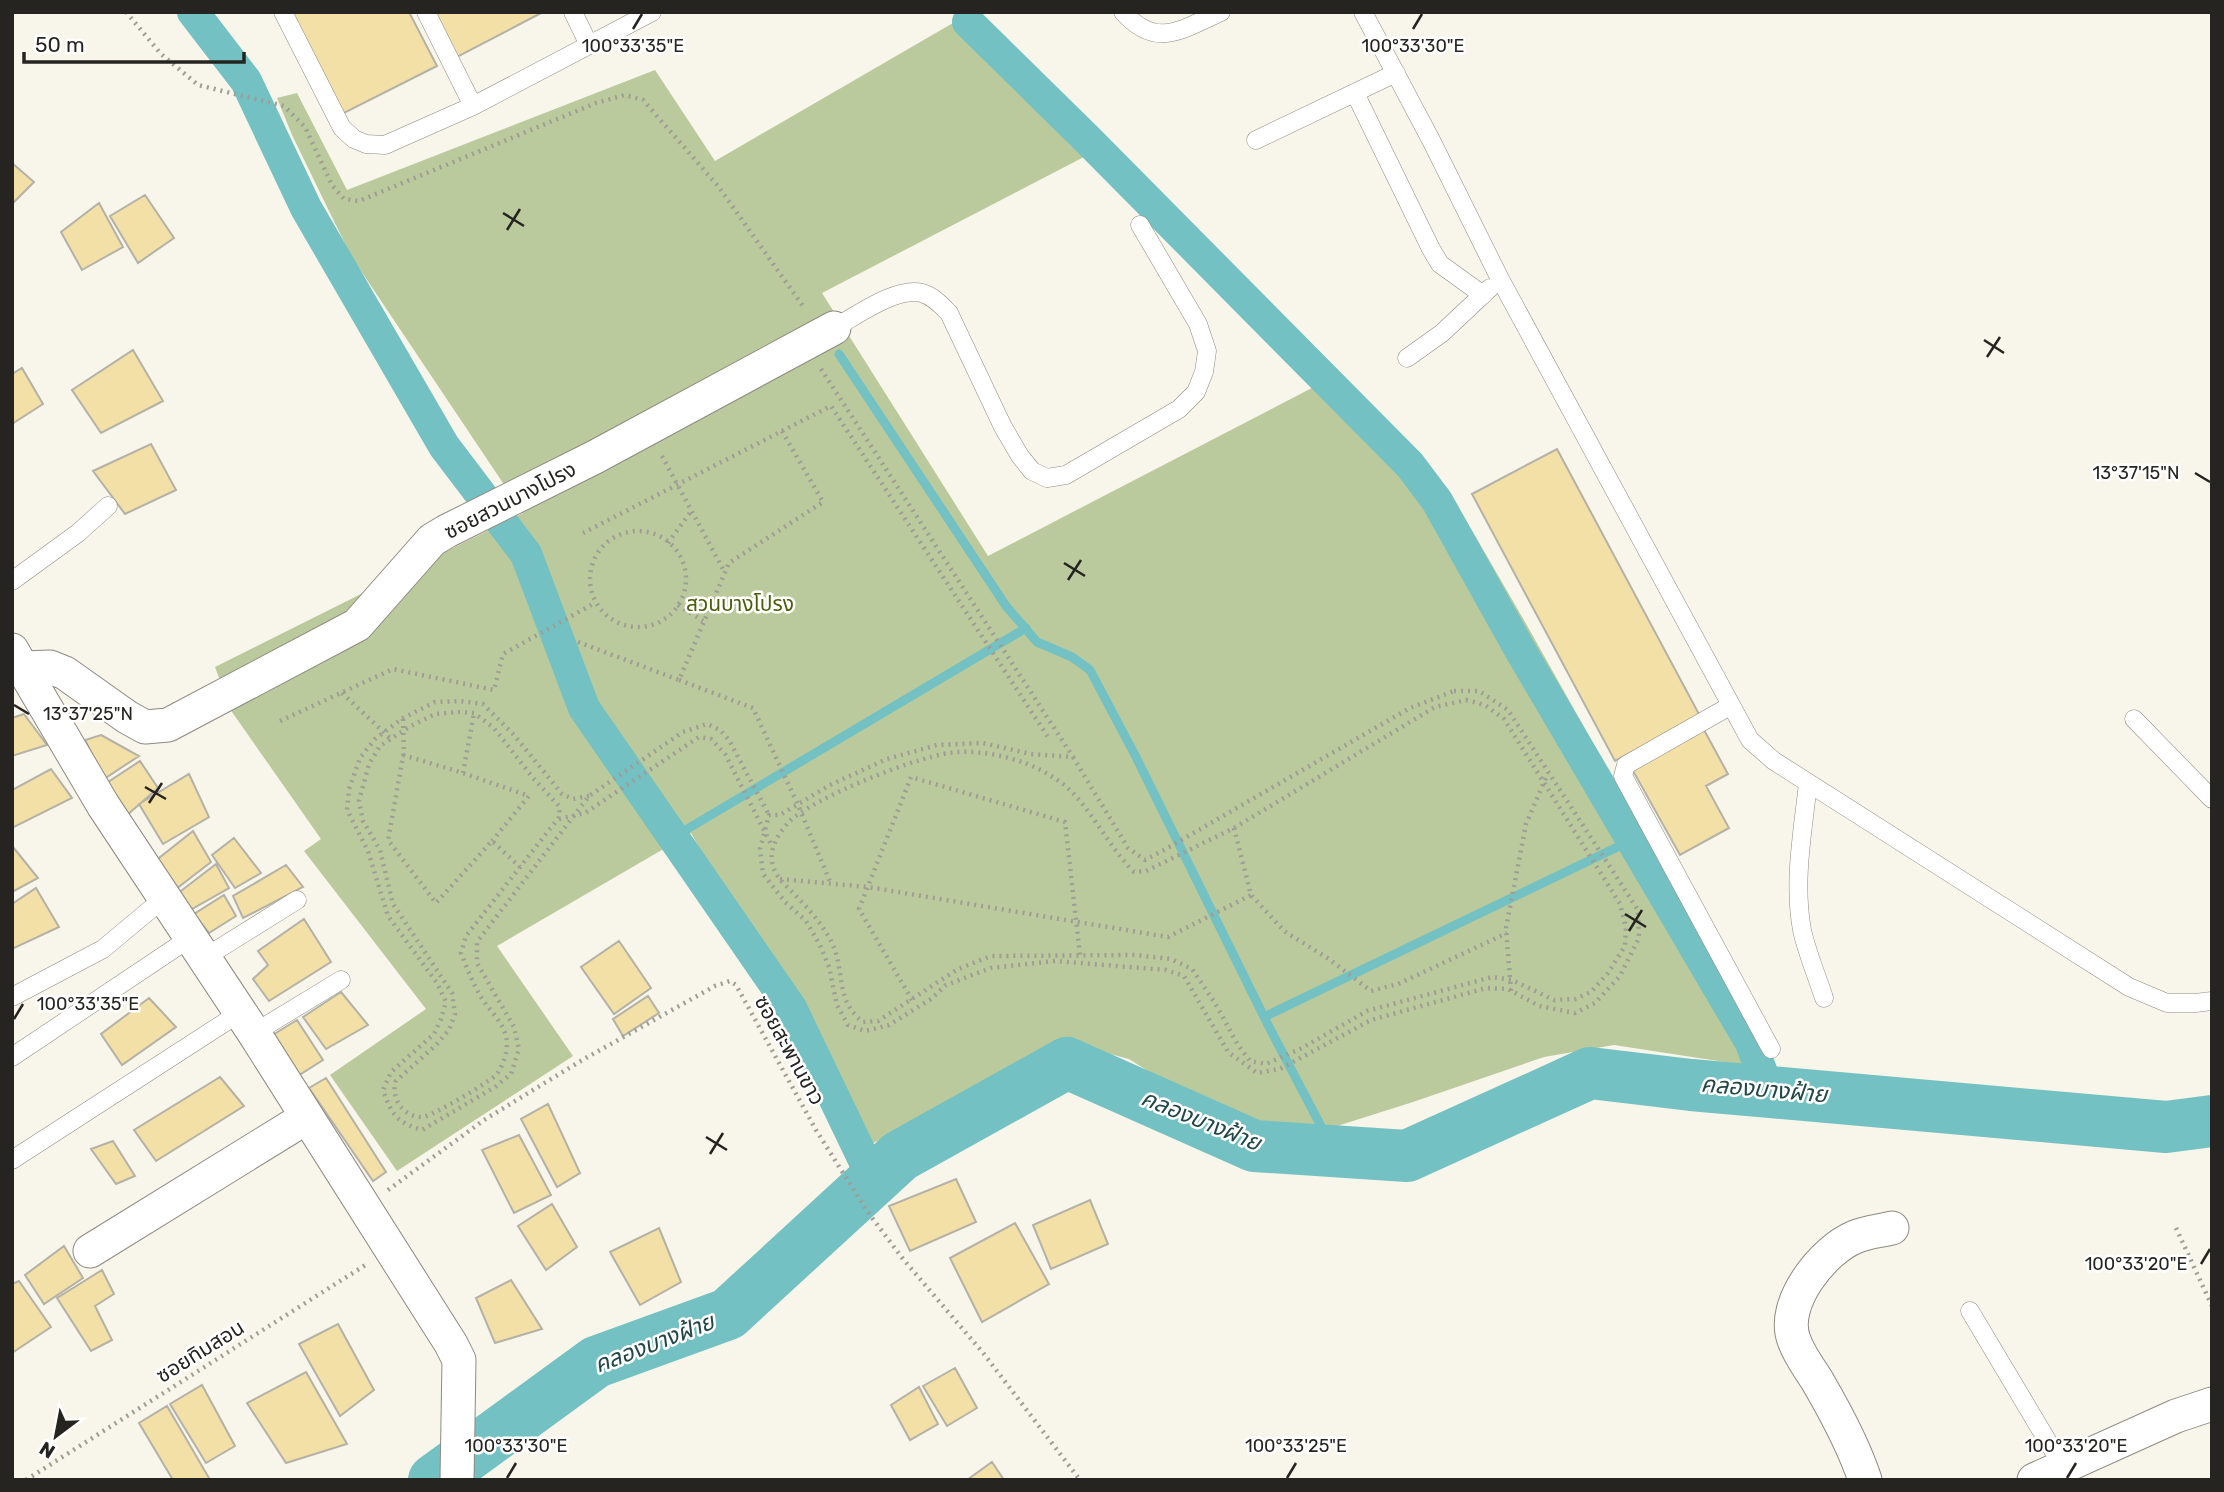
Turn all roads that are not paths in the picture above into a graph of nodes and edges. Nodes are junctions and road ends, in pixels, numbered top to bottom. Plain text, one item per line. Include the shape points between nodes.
1 (283, 12) edge
2 (426, 12) edge
3 (573, 12) edge
4 (652, 12) edge
5 (1123, 12) edge
6 (1221, 12) edge
7 (1363, 12) edge
8 (589, 45) junction
9 (1396, 74) junction
10 (1355, 93) junction
11 (473, 106) junction
12 (1256, 139) dead end
13 (1140, 226) dead end
14 (1500, 279) junction
15 (1483, 295) junction
16 (824, 333) joint
17 (1407, 358) dead end
18 (108, 506) dead end
19 (12, 581) edge
20 (17, 659) edge
21 (1730, 706) junction
22 (2134, 719) dead end
23 (1808, 783) junction
24 (2212, 799) edge
25 (164, 898) junction
26 (297, 900) dead end
27 (197, 948) junction
28 (341, 980) dead end
29 (12, 997) edge
30 (1824, 998) dead end
31 (2212, 1001) edge
32 (248, 1023) junction
33 (1771, 1049) dead end
34 (12, 1057) edge
35 (307, 1117) junction
36 (12, 1160) edge
37 (1892, 1228) dead end
38 (90, 1251) dead end
39 (1970, 1311) dead end
40 (2212, 1404) edge
41 (2049, 1473) edge
42 (457, 1480) edge
43 (1865, 1480) edge

1 - 11 lane via 342,128 354,139 384,145
2 - 11 lane
3 - 8 lane
4 - 8 lane
5 - 6 lane via 1141,29 1171,34
7 - 9 lane
8 - 11 lane
9 - 10 lane
9 - 14 lane
10 - 12 lane
10 - 15 lane via 1440,264
13 - 16 lane via 1198,324 1207,351 1204,372 1196,392 1179,409 1066,475 1047,478 1031,471 1003,426 949,313 938,301 921,293 900,293
14 - 15 lane
14 - 21 lane
15 - 17 lane
16 - 20 street, ซอยสวนบางโปรง via 432,540 357,625 168,725 145,727 65,673
18 - 19 lane
20 - 25 street
21 - 23 lane via 1750,740
21 - 33 lane via 1626,765 1623,776
22 - 24 lane
23 - 30 lane via 1798,901 1802,932
23 - 31 lane via 2129,986 2167,1003
25 - 27 street
25 - 29 lane via 103,949
26 - 27 lane
27 - 32 street
27 - 34 lane
28 - 32 lane
32 - 35 street
32 - 36 lane
35 - 38 street
35 - 42 street via 459,1360
37 - 43 street via 1855,1237 1836,1248 1813,1270 1790,1321 1794,1340 1830,1402
39 - 41 lane
40 - 41 street

